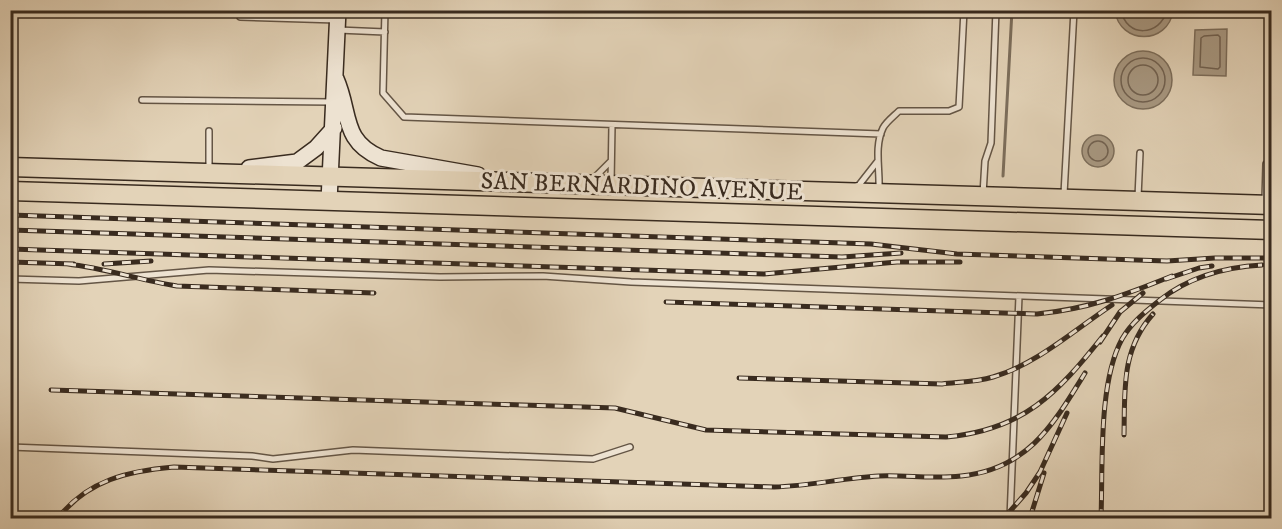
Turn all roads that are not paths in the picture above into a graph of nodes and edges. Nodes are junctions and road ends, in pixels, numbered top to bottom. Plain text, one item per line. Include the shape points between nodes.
1 (385, 10) edge
2 (963, 10) edge
3 (996, 10) edge
4 (1074, 10) edge
5 (240, 17) dead end
6 (337, 20) edge
7 (385, 32) junction
8 (336, 79) junction
9 (142, 100) dead end
10 (335, 102) junction
11 (612, 124) junction
12 (333, 128) junction
13 (209, 131) dead end
14 (881, 134) junction
15 (1140, 153) dead end
16 (610, 162) junction
17 (877, 162) junction
18 (1266, 164) dead end
19 (10, 167) edge
20 (209, 174) junction
21 (331, 178) junction
22 (529, 183) junction
23 (587, 185) junction
24 (611, 186) junction
25 (10, 191) edge
26 (842, 192) junction
27 (879, 194) junction
28 (983, 197) junction
29 (1063, 199) junction
30 (329, 201) junction
31 (1138, 201) junction
32 (443, 204) junction
33 (1268, 205) edge
34 (716, 213) junction
35 (1272, 230) edge
36 (10, 279) edge
37 (1018, 296) junction
38 (1272, 305) edge
39 (10, 447) edge
40 (630, 447) dead end
41 (1010, 519) edge

1 - 7 lane
2 - 14 lane via 959,107 950,111 899,111
3 - 28 lane via 991,144 985,161
4 - 29 lane
5 - 6 lane
6 - 7 lane
6 - 8 street
7 - 11 lane via 383,93 404,117
8 - 10 street
8 - 22 street via 349,127 367,152 381,158
9 - 10 lane
10 - 12 street
11 - 14 lane
11 - 16 lane
12 - 20 street via 297,162
12 - 21 street
13 - 20 lane
14 - 17 lane
15 - 31 lane
16 - 23 lane
16 - 24 lane
17 - 26 lane via 858,185
17 - 27 lane
18 - 33 lane
19 - 20 main road, SAN BERNARDINO AVENUE
20 - 21 main road, SAN BERNARDINO AVENUE
21 - 22 main road, SAN BERNARDINO AVENUE
21 - 30 street
22 - 23 main road, SAN BERNARDINO AVENUE
23 - 24 main road, SAN BERNARDINO AVENUE
24 - 26 main road, SAN BERNARDINO AVENUE
24 - 32 main road via 589,200 499,198
25 - 30 main road, SAN BERNARDINO AVENUE
26 - 27 main road, SAN BERNARDINO AVENUE
27 - 28 main road, SAN BERNARDINO AVENUE
27 - 34 main road via 867,206 855,208 765,205
28 - 29 main road, SAN BERNARDINO AVENUE
29 - 31 main road, SAN BERNARDINO AVENUE
30 - 32 main road, SAN BERNARDINO AVENUE
31 - 33 main road, SAN BERNARDINO AVENUE
32 - 34 main road, SAN BERNARDINO AVENUE
34 - 35 main road, SAN BERNARDINO AVENUE
36 - 37 lane via 79,281 209,270 543,276
37 - 38 lane
37 - 41 lane
39 - 40 lane via 273,459 353,450 593,459

